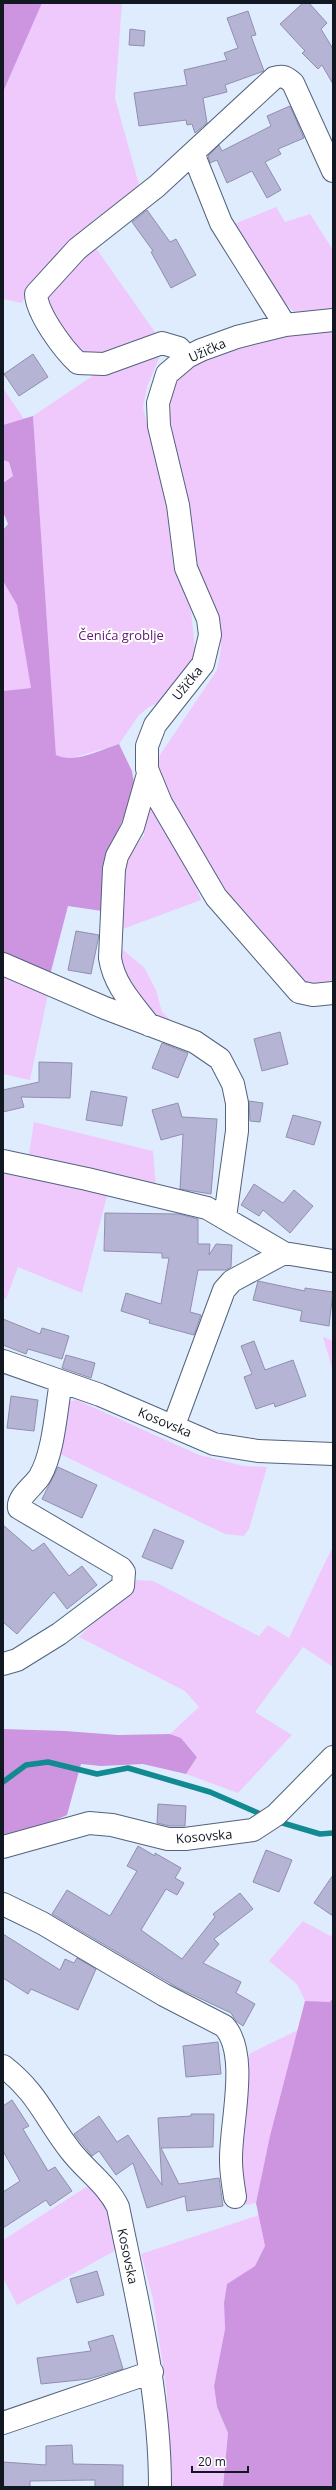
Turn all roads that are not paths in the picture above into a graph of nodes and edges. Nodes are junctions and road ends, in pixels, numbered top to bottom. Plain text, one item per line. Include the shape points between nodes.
1 (193, 153) junction
2 (333, 172) edge
3 (333, 320) edge
4 (285, 325) junction
5 (187, 357) junction
6 (148, 774) junction
7 (3, 964) edge
8 (333, 993) edge
9 (149, 1025) junction
10 (3, 1161) edge
11 (225, 1217) junction
12 (284, 1252) junction
13 (333, 1261) edge
14 (3, 1361) edge
15 (61, 1382) junction
16 (174, 1425) junction
17 (333, 1454) edge
18 (3, 1664) edge
19 (333, 1757) edge
20 (3, 1847) edge
21 (3, 1904) edge
22 (3, 2066) edge
23 (235, 2197) dead end
24 (152, 2372) junction
25 (3, 2423) edge
26 (160, 2487) edge

1 - 2 street via 274,78 280,76 286,77 295,88
1 - 4 street via 221,223
1 - 5 street via 157,186 77,250 36,294 39,308 67,352 78,363 104,364 162,343 178,348
3 - 4 street, Užička
4 - 5 street, Užička via 237,337
5 - 6 street, Užička via 167,374 163,382 158,403 158,421 178,505 186,568 208,619 210,635 203,664 196,676 152,730 146,754
6 - 8 street, Užička via 161,803 216,897 299,992 313,995
6 - 9 street via 133,827 115,863 110,958 119,986
7 - 9 street
9 - 11 street via 195,1042 208,1050 220,1060 233,1084 237,1103 237,1131
10 - 11 street via 186,1202
11 - 12 street
12 - 13 street
12 - 16 street via 232,1281 224,1290
14 - 15 street, Kosovska
15 - 16 street, Kosovska
15 - 18 street via 48,1454 40,1475 20,1501 19,1508 121,1568 124,1572 123,1586 59,1634 17,1660
16 - 17 street, Kosovska via 214,1444 234,1449
19 - 20 street, Kosovska via 271,1819 243,1832 168,1839 112,1825 89,1823
21 - 23 street via 42,1923 229,2031 235,2050 237,2080 231,2160
22 - 24 street, Kosovska via 37,2098 70,2151 106,2189 118,2207
24 - 25 street
24 - 26 street, Kosovska via 157,2410

